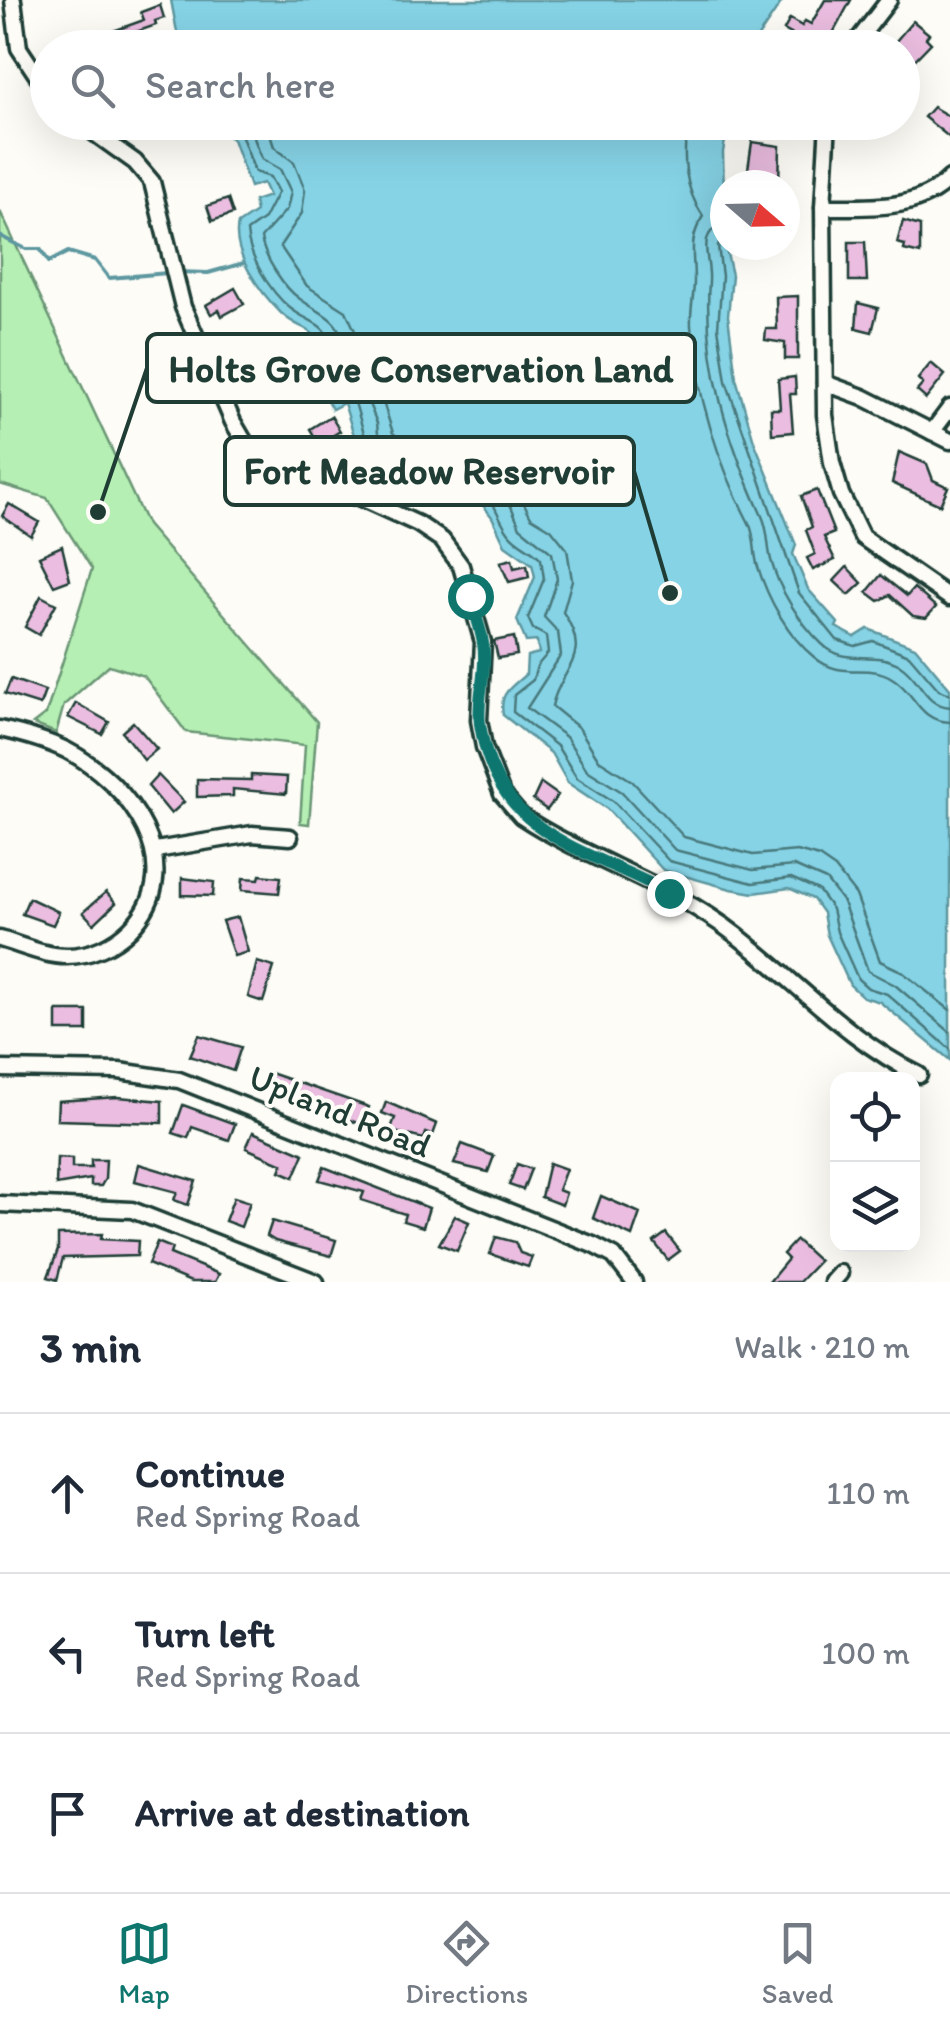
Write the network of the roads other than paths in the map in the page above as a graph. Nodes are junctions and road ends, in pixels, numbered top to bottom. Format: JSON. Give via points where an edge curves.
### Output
{"nodes":[{"id":1,"x":13,"y":0,"type":"edge"},
{"id":2,"x":889,"y":0,"type":"edge"},
{"id":3,"x":866,"y":30,"type":"edge"},
{"id":4,"x":30,"y":65,"type":"edge"},
{"id":5,"x":104,"y":140,"type":"edge"},
{"id":6,"x":827,"y":140,"type":"edge"},
{"id":7,"x":950,"y":178,"type":"edge"},
{"id":8,"x":823,"y":207,"type":"junction"},
{"id":9,"x":826,"y":383,"type":"junction"},
{"id":10,"x":950,"y":408,"type":"edge"},
{"id":11,"x":932,"y":432,"type":"junction"},
{"id":12,"x":950,"y":441,"type":"edge"},
{"id":13,"x":950,"y":598,"type":"edge"},
{"id":14,"x":0,"y":729,"type":"edge"},
{"id":15,"x":290,"y":837,"type":"dead end"},
{"id":16,"x":156,"y":850,"type":"junction"},
{"id":17,"x":0,"y":939,"type":"edge"},
{"id":18,"x":0,"y":1070,"type":"edge"},
{"id":19,"x":913,"y":1072,"type":"edge"},
{"id":20,"x":0,"y":1204,"type":"edge"},
{"id":21,"x":316,"y":1282,"type":"edge"},
{"id":22,"x":634,"y":1282,"type":"edge"}],
"edges":[{"from":1,"to":4,"type":"street","via":[[19,48]]},
{"from":2,"to":3,"type":"street"},
{"from":5,"to":19,"type":"street","via":[[152,182],[184,307],[232,422],[257,463],[300,485],[362,498],[418,524],[442,540],[461,566],[483,642],[484,746],[502,794],[521,816],[710,918],[866,1047]]},
{"from":6,"to":8,"type":"street"},
{"from":7,"to":8,"type":"street","via":[[910,204]]},
{"from":8,"to":9,"type":"street"},
{"from":9,"to":11,"type":"street"},
{"from":9,"to":13,"type":"street","via":[[828,447],[854,526],[872,548]]},
{"from":10,"to":11,"type":"street"},
{"from":11,"to":12,"type":"street"},
{"from":14,"to":16,"type":"street","via":[[42,740],[88,764],[145,825]]},
{"from":15,"to":16,"type":"street","via":[[252,834]]},
{"from":16,"to":17,"type":"street","via":[[146,909],[104,948],[65,956]]},
{"from":18,"to":22,"type":"street","name":"Upland Road","via":[[119,1071],[179,1080],[593,1245],[614,1256]]},
{"from":20,"to":21,"type":"street","via":[[132,1210]]}]}
